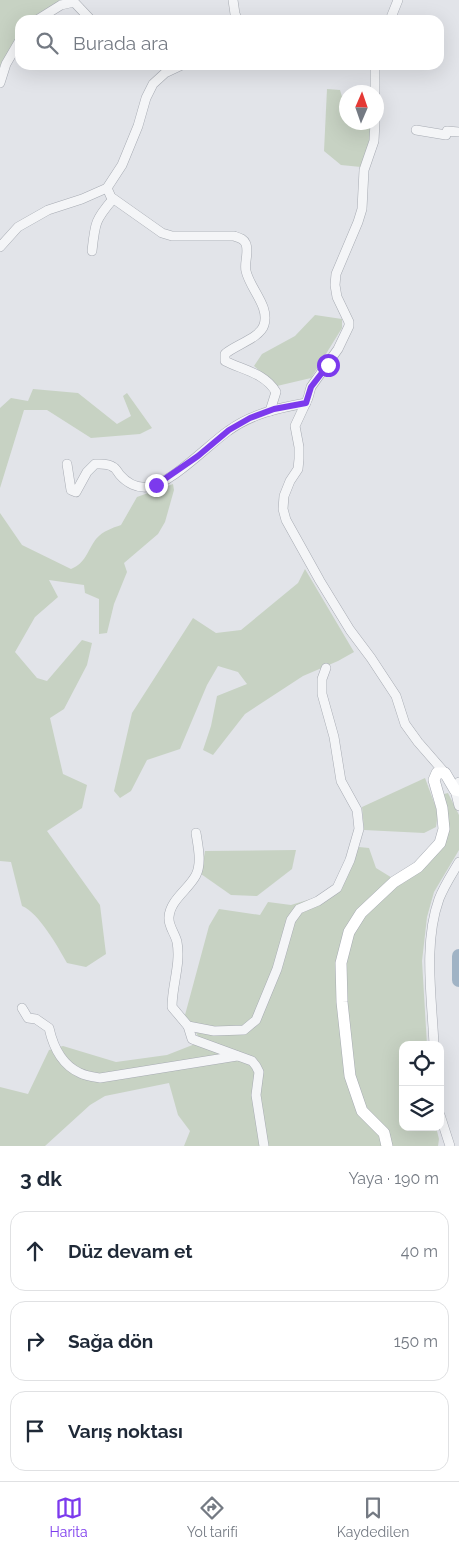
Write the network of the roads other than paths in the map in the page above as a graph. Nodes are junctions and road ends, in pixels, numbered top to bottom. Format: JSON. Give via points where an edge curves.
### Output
{"nodes":[{"id":1,"x":233,"y":0,"type":"edge"},
{"id":2,"x":398,"y":0,"type":"edge"},
{"id":3,"x":75,"y":1,"type":"edge"},
{"id":4,"x":45,"y":15,"type":"edge"},
{"id":5,"x":87,"y":15,"type":"edge"},
{"id":6,"x":236,"y":15,"type":"edge"},
{"id":7,"x":392,"y":15,"type":"edge"},
{"id":8,"x":15,"y":49,"type":"edge"},
{"id":9,"x":376,"y":70,"type":"edge"},
{"id":10,"x":169,"y":71,"type":"edge"},
{"id":11,"x":0,"y":83,"type":"edge"},
{"id":12,"x":375,"y":85,"type":"edge"},
{"id":13,"x":375,"y":130,"type":"edge"},
{"id":14,"x":416,"y":130,"type":"dead end"},
{"id":15,"x":459,"y":132,"type":"edge"},
{"id":16,"x":107,"y":188,"type":"junction"},
{"id":17,"x":113,"y":199,"type":"junction"},
{"id":18,"x":0,"y":247,"type":"edge"},
{"id":19,"x":92,"y":251,"type":"dead end"},
{"id":20,"x":306,"y":403,"type":"junction"},
{"id":21,"x":270,"y":411,"type":"junction"},
{"id":22,"x":67,"y":464,"type":"dead end"},
{"id":23,"x":326,"y":668,"type":"dead end"},
{"id":24,"x":445,"y":773,"type":"junction"},
{"id":25,"x":458,"y":788,"type":"edge"},
{"id":26,"x":459,"y":806,"type":"edge"},
{"id":27,"x":196,"y":833,"type":"dead end"},
{"id":28,"x":459,"y":862,"type":"edge"},
{"id":29,"x":22,"y":1008,"type":"dead end"},
{"id":30,"x":188,"y":1026,"type":"junction"},
{"id":31,"x":434,"y":1041,"type":"edge"},
{"id":32,"x":238,"y":1056,"type":"junction"},
{"id":33,"x":444,"y":1127,"type":"edge"},
{"id":34,"x":264,"y":1146,"type":"edge"},
{"id":35,"x":387,"y":1146,"type":"edge"},
{"id":36,"x":450,"y":1146,"type":"edge"}],
"edges":[{"from":1,"to":6,"type":"street"},
{"from":2,"to":7,"type":"street"},
{"from":3,"to":4,"type":"street"},
{"from":3,"to":5,"type":"street"},
{"from":8,"to":11,"type":"street"},
{"from":9,"to":12,"type":"street"},
{"from":10,"to":16,"type":"street","via":[[153,84],[122,165]]},
{"from":13,"to":20,"type":"street","via":[[364,170],[362,209],[336,274],[337,297],[349,326],[338,349],[311,387]]},
{"from":14,"to":15,"type":"street","via":[[446,135],[447,131]]},
{"from":16,"to":17,"type":"street"},
{"from":16,"to":18,"type":"street","via":[[48,210],[18,227]]},
{"from":17,"to":19,"type":"street","via":[[98,216]]},
{"from":17,"to":21,"type":"street","via":[[162,233],[172,236],[234,236],[246,242],[246,271],[265,314],[264,326],[255,336],[230,349],[225,354],[225,361],[259,375],[271,384],[276,392]]},
{"from":20,"to":21,"type":"street"},
{"from":20,"to":24,"type":"street","via":[[295,426],[299,459],[298,469],[284,496],[286,520],[350,630],[396,696],[404,724]]},
{"from":21,"to":22,"type":"street","via":[[229,430],[156,485],[137,487],[123,479],[113,466],[95,464],[86,472],[76,492],[71,490]]},
{"from":23,"to":30,"type":"street","via":[[322,694],[341,781],[357,810],[360,830],[350,860],[337,888],[299,909],[291,920],[277,968],[256,1020],[244,1030]]},
{"from":24,"to":25,"type":"street"},
{"from":24,"to":35,"type":"street","via":[[437,773],[434,780],[444,829],[440,843],[418,867],[394,882],[361,913],[349,932],[341,963],[350,1076],[362,1111],[384,1133]]},
{"from":25,"to":26,"type":"street"},
{"from":27,"to":30,"type":"street","via":[[199,854],[196,875],[172,906],[169,915],[177,942],[172,1007]]},
{"from":28,"to":31,"type":"street","via":[[433,919],[429,957]]},
{"from":29,"to":32,"type":"street","via":[[28,1018],[36,1019],[49,1028],[61,1058],[80,1073],[100,1078]]},
{"from":30,"to":32,"type":"street","via":[[192,1038]]},
{"from":32,"to":34,"type":"street","via":[[252,1062],[259,1072],[256,1095]]},
{"from":33,"to":36,"type":"street"}]}
